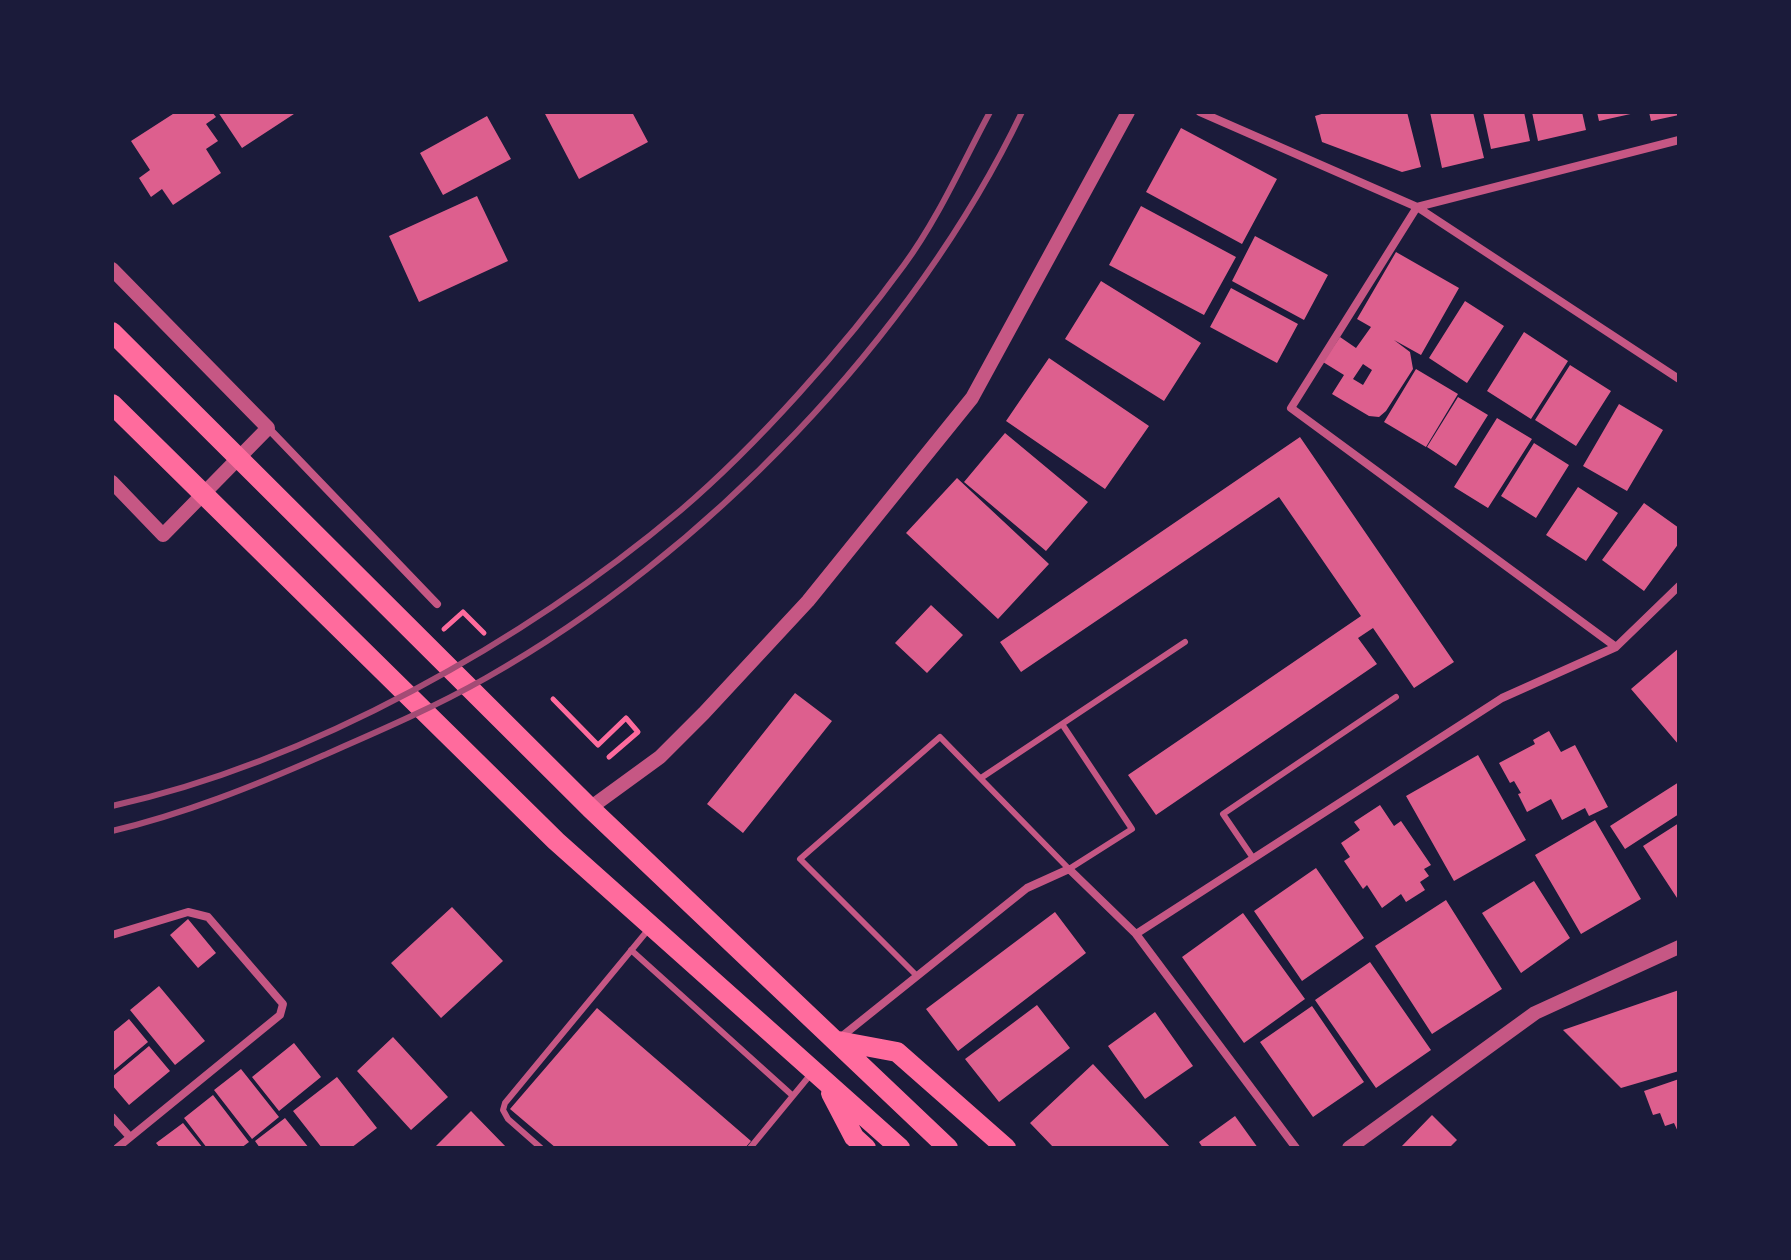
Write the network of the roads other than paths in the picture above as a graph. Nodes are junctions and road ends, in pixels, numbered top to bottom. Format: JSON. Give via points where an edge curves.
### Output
{"nodes":[{"id":1,"x":1128,"y":112,"type":"edge"},
{"id":2,"x":1200,"y":112,"type":"edge"},
{"id":3,"x":1679,"y":140,"type":"edge"},
{"id":4,"x":1417,"y":207,"type":"junction"},
{"id":5,"x":112,"y":269,"type":"edge"},
{"id":6,"x":112,"y":332,"type":"edge"},
{"id":7,"x":1679,"y":379,"type":"edge"},
{"id":8,"x":112,"y":404,"type":"edge"},
{"id":9,"x":268,"y":428,"type":"junction"},
{"id":10,"x":112,"y":482,"type":"edge"},
{"id":11,"x":1679,"y":586,"type":"edge"},
{"id":12,"x":437,"y":604,"type":"dead end"},
{"id":13,"x":1185,"y":642,"type":"dead end"},
{"id":14,"x":1616,"y":647,"type":"junction"},
{"id":15,"x":1396,"y":697,"type":"dead end"},
{"id":16,"x":1062,"y":724,"type":"junction"},
{"id":17,"x":981,"y":778,"type":"junction"},
{"id":18,"x":590,"y":808,"type":"junction"},
{"id":19,"x":1253,"y":858,"type":"junction"},
{"id":20,"x":1069,"y":869,"type":"junction"},
{"id":21,"x":650,"y":927,"type":"junction"},
{"id":22,"x":1136,"y":934,"type":"junction"},
{"id":23,"x":112,"y":935,"type":"edge"},
{"id":24,"x":1679,"y":947,"type":"edge"},
{"id":25,"x":631,"y":950,"type":"junction"},
{"id":26,"x":916,"y":975,"type":"junction"},
{"id":27,"x":838,"y":1041,"type":"junction"},
{"id":28,"x":820,"y":1080,"type":"junction"},
{"id":29,"x":793,"y":1096,"type":"junction"},
{"id":30,"x":112,"y":1117,"type":"edge"},
{"id":31,"x":130,"y":1137,"type":"junction"},
{"id":32,"x":117,"y":1148,"type":"edge"},
{"id":33,"x":541,"y":1148,"type":"edge"},
{"id":34,"x":750,"y":1148,"type":"edge"},
{"id":35,"x":866,"y":1148,"type":"edge"},
{"id":36,"x":900,"y":1148,"type":"edge"},
{"id":37,"x":948,"y":1148,"type":"edge"},
{"id":38,"x":1006,"y":1148,"type":"edge"},
{"id":39,"x":1296,"y":1148,"type":"edge"},
{"id":40,"x":1349,"y":1148,"type":"edge"}],
"edges":[{"from":1,"to":18,"type":"street","via":[[972,398],[808,601],[704,713],[660,757]]},
{"from":2,"to":4,"type":"street"},
{"from":3,"to":4,"type":"street"},
{"from":4,"to":7,"type":"street"},
{"from":4,"to":14,"type":"street","via":[[1291,408]]},
{"from":5,"to":9,"type":"street"},
{"from":6,"to":18,"type":"main road"},
{"from":8,"to":21,"type":"main road"},
{"from":9,"to":10,"type":"street","via":[[163,535]]},
{"from":9,"to":12,"type":"street"},
{"from":11,"to":14,"type":"street"},
{"from":13,"to":16,"type":"lane"},
{"from":14,"to":19,"type":"street","via":[[1502,698]]},
{"from":15,"to":19,"type":"lane","via":[[1223,814]]},
{"from":16,"to":17,"type":"lane"},
{"from":16,"to":20,"type":"lane","via":[[1132,829]]},
{"from":17,"to":20,"type":"lane"},
{"from":17,"to":26,"type":"lane","via":[[940,737],[800,859]]},
{"from":18,"to":27,"type":"main road"},
{"from":19,"to":22,"type":"street"},
{"from":20,"to":22,"type":"street"},
{"from":20,"to":26,"type":"street","via":[[1027,888]]},
{"from":21,"to":25,"type":"lane"},
{"from":21,"to":28,"type":"main road"},
{"from":22,"to":39,"type":"street"},
{"from":23,"to":31,"type":"street","via":[[200,913],[280,998],[280,1015]]},
{"from":24,"to":40,"type":"street","via":[[1535,1013]]},
{"from":25,"to":29,"type":"lane"},
{"from":25,"to":33,"type":"lane","via":[[505,1103],[508,1119]]},
{"from":26,"to":27,"type":"street"},
{"from":27,"to":37,"type":"main road"},
{"from":27,"to":38,"type":"main road","via":[[897,1052]]},
{"from":28,"to":29,"type":"lane"},
{"from":28,"to":35,"type":"main road"},
{"from":28,"to":36,"type":"main road"},
{"from":29,"to":34,"type":"lane"},
{"from":30,"to":31,"type":"street"},
{"from":31,"to":32,"type":"street"}]}
